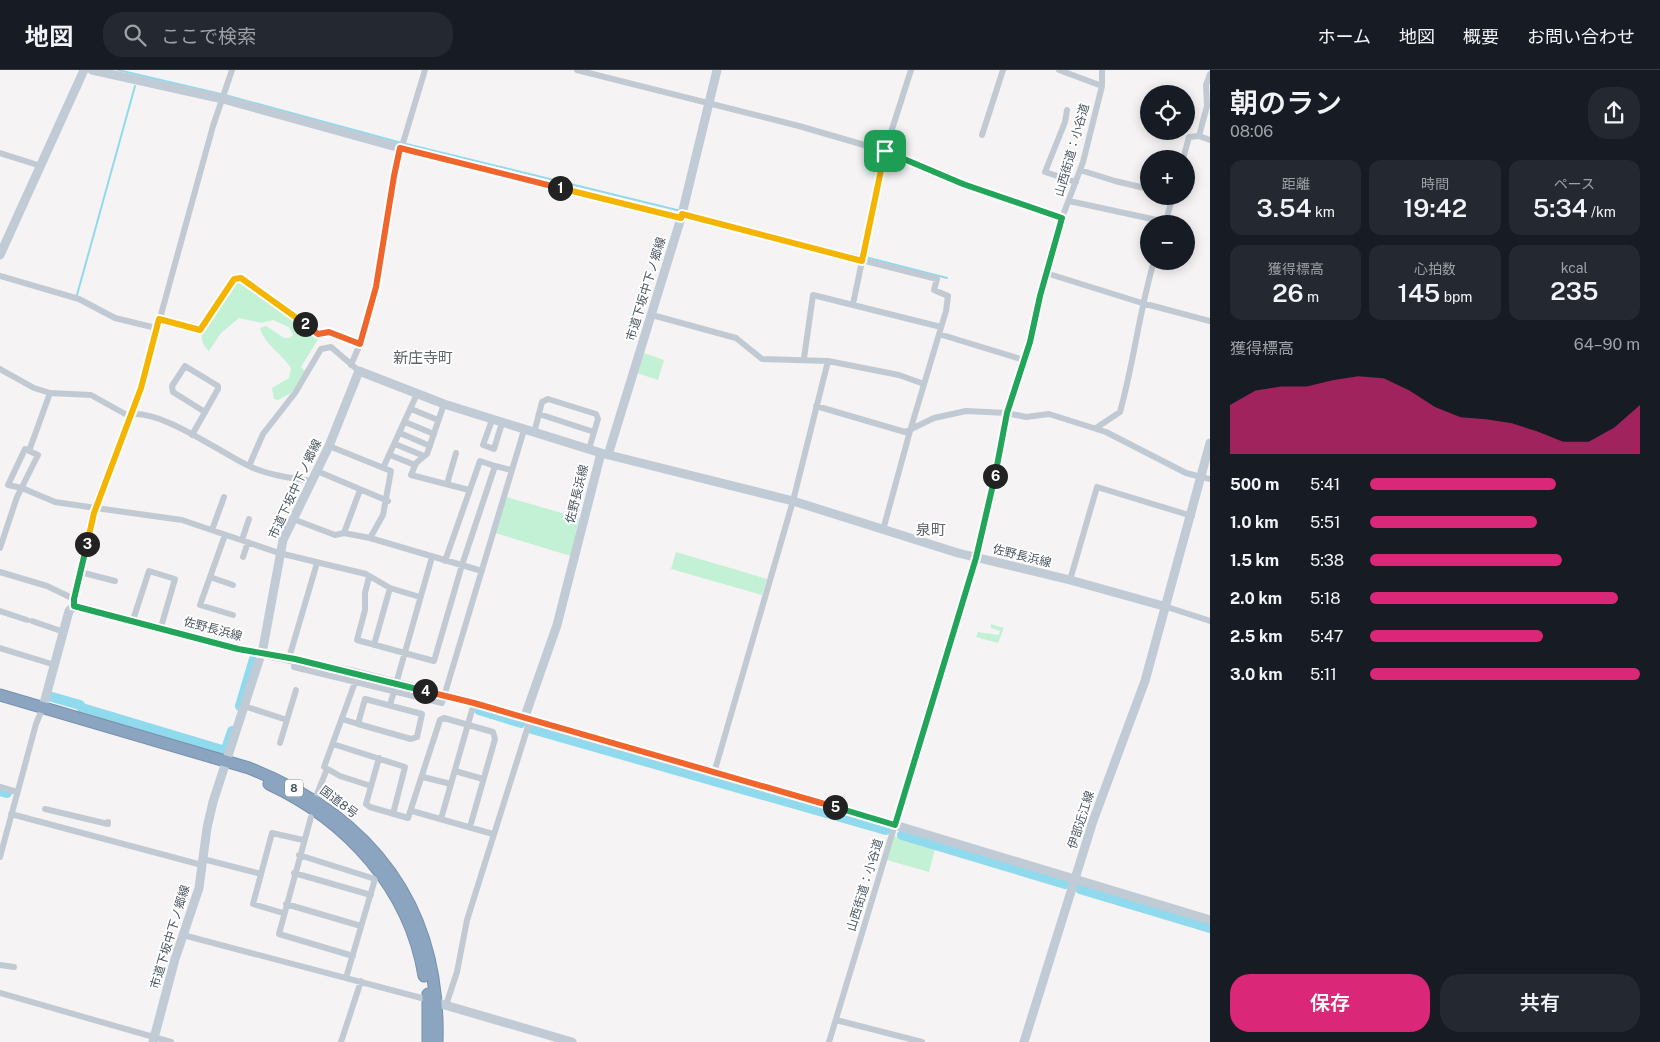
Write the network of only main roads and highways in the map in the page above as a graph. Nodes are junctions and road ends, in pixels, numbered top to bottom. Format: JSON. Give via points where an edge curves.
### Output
{"nodes":[{"id":1,"x":0,"y":695,"type":"edge"},
{"id":2,"x":0,"y":703,"type":"edge"},
{"id":3,"x":42,"y":710,"type":"junction"},
{"id":4,"x":437,"y":1002,"type":"junction"},
{"id":5,"x":428,"y":1042,"type":"edge"},
{"id":6,"x":437,"y":1042,"type":"edge"}],
"edges":[{"from":1,"to":3,"type":"highway","name":"国道8号","number":"8"},
{"from":2,"to":3,"type":"highway","name":"国道8号","number":"8"},
{"from":3,"to":4,"type":"highway","name":"国道8号","number":"8","via":[[276,779],[322,804],[342,819],[378,856],[408,900],[423,936]]},
{"from":4,"to":5,"type":"highway","name":"国道8号","number":"8"},
{"from":4,"to":6,"type":"highway","name":"国道8号","number":"8"}]}
